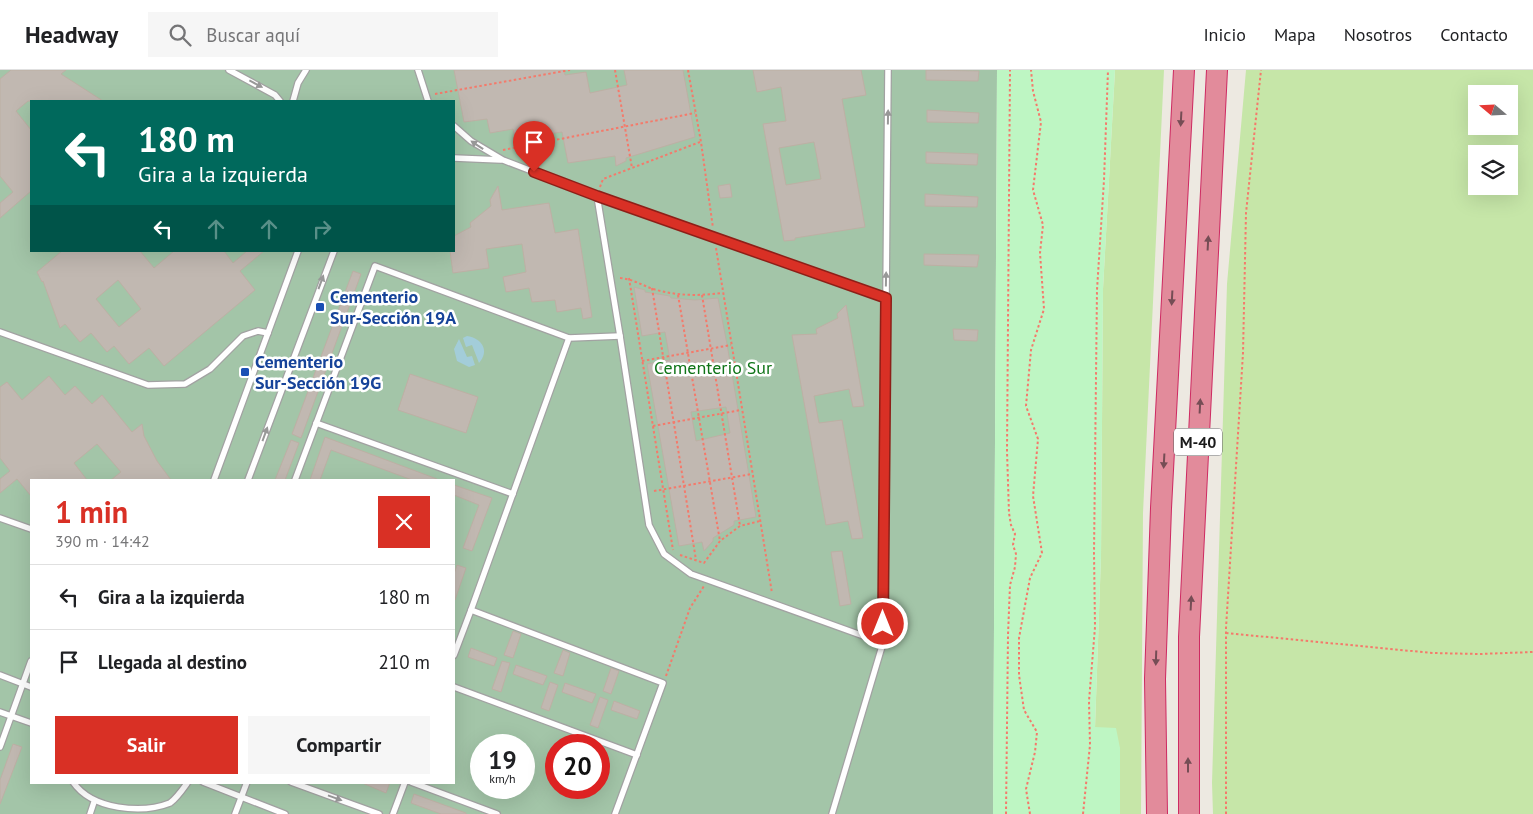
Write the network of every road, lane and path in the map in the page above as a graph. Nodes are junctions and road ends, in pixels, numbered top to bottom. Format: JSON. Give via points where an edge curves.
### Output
{"nodes":[{"id":1,"x":229,"y":70,"type":"edge"},
{"id":2,"x":306,"y":70,"type":"edge"},
{"id":3,"x":570,"y":70,"type":"edge"},
{"id":4,"x":615,"y":70,"type":"edge"},
{"id":5,"x":688,"y":70,"type":"edge"},
{"id":6,"x":888,"y":70,"type":"edge"},
{"id":7,"x":1010,"y":70,"type":"edge"},
{"id":8,"x":1031,"y":70,"type":"edge"},
{"id":9,"x":1108,"y":70,"type":"edge"},
{"id":10,"x":1184,"y":70,"type":"edge"},
{"id":11,"x":1217,"y":70,"type":"edge"},
{"id":12,"x":1261,"y":70,"type":"edge"},
{"id":13,"x":417,"y":71,"type":"edge"},
{"id":14,"x":428,"y":98,"type":"edge"},
{"id":15,"x":279,"y":100,"type":"edge"},
{"id":16,"x":293,"y":100,"type":"edge"},
{"id":17,"x":696,"y":113,"type":"junction"},
{"id":18,"x":625,"y":126,"type":"junction"},
{"id":19,"x":455,"y":127,"type":"edge"},
{"id":20,"x":701,"y":142,"type":"junction"},
{"id":21,"x":489,"y":152,"type":"junction"},
{"id":22,"x":455,"y":158,"type":"edge"},
{"id":23,"x":503,"y":160,"type":"junction"},
{"id":24,"x":632,"y":168,"type":"junction"},
{"id":25,"x":597,"y":196,"type":"junction"},
{"id":26,"x":714,"y":238,"type":"junction"},
{"id":27,"x":298,"y":252,"type":"edge"},
{"id":28,"x":334,"y":252,"type":"edge"},
{"id":29,"x":610,"y":278,"type":"junction"},
{"id":30,"x":628,"y":278,"type":"junction"},
{"id":31,"x":652,"y":288,"type":"junction"},
{"id":32,"x":723,"y":293,"type":"junction"},
{"id":33,"x":678,"y":295,"type":"junction"},
{"id":34,"x":702,"y":295,"type":"junction"},
{"id":35,"x":886,"y":298,"type":"junction"},
{"id":36,"x":0,"y":332,"type":"edge"},
{"id":37,"x":268,"y":333,"type":"junction"},
{"id":38,"x":620,"y":336,"type":"junction"},
{"id":39,"x":569,"y":338,"type":"junction"},
{"id":40,"x":732,"y":345,"type":"junction"},
{"id":41,"x":711,"y":348,"type":"junction"},
{"id":42,"x":688,"y":353,"type":"junction"},
{"id":43,"x":663,"y":356,"type":"junction"},
{"id":44,"x":642,"y":361,"type":"junction"},
{"id":45,"x":742,"y":410,"type":"junction"},
{"id":46,"x":722,"y":414,"type":"junction"},
{"id":47,"x":698,"y":418,"type":"junction"},
{"id":48,"x":674,"y":422,"type":"junction"},
{"id":49,"x":316,"y":423,"type":"junction"},
{"id":50,"x":653,"y":426,"type":"junction"},
{"id":51,"x":753,"y":474,"type":"junction"},
{"id":52,"x":732,"y":477,"type":"junction"},
{"id":53,"x":214,"y":479,"type":"edge"},
{"id":54,"x":248,"y":479,"type":"edge"},
{"id":55,"x":295,"y":479,"type":"edge"},
{"id":56,"x":709,"y":481,"type":"junction"},
{"id":57,"x":684,"y":486,"type":"junction"},
{"id":58,"x":663,"y":490,"type":"junction"},
{"id":59,"x":644,"y":493,"type":"junction"},
{"id":60,"x":513,"y":494,"type":"junction"},
{"id":61,"x":0,"y":518,"type":"edge"},
{"id":62,"x":760,"y":521,"type":"junction"},
{"id":63,"x":740,"y":526,"type":"junction"},
{"id":64,"x":30,"y":529,"type":"edge"},
{"id":65,"x":720,"y":541,"type":"junction"},
{"id":66,"x":696,"y":560,"type":"junction"},
{"id":67,"x":708,"y":580,"type":"junction"},
{"id":68,"x":774,"y":604,"type":"junction"},
{"id":69,"x":471,"y":610,"type":"junction"},
{"id":70,"x":1226,"y":633,"type":"junction"},
{"id":71,"x":457,"y":636,"type":"edge"},
{"id":72,"x":883,"y":643,"type":"junction"},
{"id":73,"x":455,"y":649,"type":"edge"},
{"id":74,"x":1533,"y":652,"type":"edge"},
{"id":75,"x":30,"y":664,"type":"edge"},
{"id":76,"x":0,"y":675,"type":"edge"},
{"id":77,"x":663,"y":683,"type":"junction"},
{"id":78,"x":23,"y":684,"type":"junction"},
{"id":79,"x":30,"y":687,"type":"edge"},
{"id":80,"x":455,"y":687,"type":"edge"},
{"id":81,"x":0,"y":712,"type":"edge"},
{"id":82,"x":11,"y":716,"type":"junction"},
{"id":83,"x":30,"y":723,"type":"edge"},
{"id":84,"x":0,"y":747,"type":"edge"},
{"id":85,"x":637,"y":755,"type":"junction"},
{"id":86,"x":74,"y":784,"type":"edge"},
{"id":87,"x":186,"y":784,"type":"edge"},
{"id":88,"x":208,"y":784,"type":"edge"},
{"id":89,"x":246,"y":784,"type":"edge"},
{"id":90,"x":296,"y":784,"type":"edge"},
{"id":91,"x":404,"y":784,"type":"edge"},
{"id":92,"x":416,"y":784,"type":"edge"},
{"id":93,"x":241,"y":798,"type":"junction"},
{"id":94,"x":94,"y":802,"type":"junction"},
{"id":95,"x":130,"y":813,"type":"edge"},
{"id":96,"x":90,"y":814,"type":"edge"},
{"id":97,"x":235,"y":814,"type":"edge"},
{"id":98,"x":285,"y":814,"type":"edge"},
{"id":99,"x":379,"y":814,"type":"edge"},
{"id":100,"x":393,"y":814,"type":"edge"},
{"id":101,"x":497,"y":814,"type":"edge"},
{"id":102,"x":615,"y":814,"type":"edge"},
{"id":103,"x":832,"y":814,"type":"edge"},
{"id":104,"x":1006,"y":814,"type":"edge"},
{"id":105,"x":1030,"y":814,"type":"edge"},
{"id":106,"x":1083,"y":814,"type":"edge"},
{"id":107,"x":1157,"y":814,"type":"edge"},
{"id":108,"x":1189,"y":814,"type":"edge"},
{"id":109,"x":1226,"y":814,"type":"edge"}],
"edges":[{"from":1,"to":15,"type":"lane","one_way":true},
{"from":2,"to":16,"type":"lane"},
{"from":3,"to":14,"type":"path"},
{"from":4,"to":18,"type":"path"},
{"from":5,"to":17,"type":"path"},
{"from":35,"to":6,"type":"lane","one_way":true},
{"from":7,"to":104,"type":"path","via":[[1007,451],[1009,513],[1016,554],[1010,585],[1008,635]]},
{"from":8,"to":105,"type":"path","via":[[1040,122],[1033,190],[1043,225],[1040,253],[1044,309],[1031,350],[1026,406],[1038,439],[1032,496],[1042,553],[1030,578],[1019,638],[1019,675],[1024,710],[1037,732],[1026,789]]},
{"from":9,"to":106,"type":"path","via":[[1097,290],[1095,627],[1089,701],[1090,745]]},
{"from":10,"to":107,"type":"highway","number":"M-40","one_way":true,"via":[[1155,679]]},
{"from":108,"to":11,"type":"highway","number":"M-40","one_way":true,"via":[[1189,637]]},
{"from":12,"to":70,"type":"path","via":[[1246,213],[1243,353]]},
{"from":13,"to":14,"type":"lane"},
{"from":17,"to":18,"type":"path"},
{"from":17,"to":20,"type":"path"},
{"from":18,"to":21,"type":"path"},
{"from":18,"to":24,"type":"path"},
{"from":21,"to":19,"type":"lane","one_way":true},
{"from":20,"to":24,"type":"path"},
{"from":20,"to":26,"type":"path"},
{"from":21,"to":23,"type":"lane"},
{"from":22,"to":23,"type":"lane"},
{"from":23,"to":25,"type":"lane"},
{"from":24,"to":25,"type":"path","via":[[603,179]]},
{"from":25,"to":26,"type":"lane"},
{"from":25,"to":29,"type":"lane"},
{"from":26,"to":32,"type":"path"},
{"from":26,"to":35,"type":"lane"},
{"from":27,"to":37,"type":"lane"},
{"from":54,"to":28,"type":"lane","one_way":true},
{"from":29,"to":30,"type":"path"},
{"from":29,"to":38,"type":"lane"},
{"from":30,"to":31,"type":"path"},
{"from":30,"to":44,"type":"path"},
{"from":31,"to":33,"type":"path"},
{"from":31,"to":43,"type":"path"},
{"from":32,"to":34,"type":"path"},
{"from":32,"to":40,"type":"path"},
{"from":33,"to":34,"type":"path"},
{"from":33,"to":42,"type":"path"},
{"from":34,"to":41,"type":"path"},
{"from":35,"to":72,"type":"lane"},
{"from":36,"to":37,"type":"lane","via":[[148,385],[185,384],[210,369],[243,336],[258,331]]},
{"from":37,"to":53,"type":"lane"},
{"from":38,"to":39,"type":"lane"},
{"from":38,"to":59,"type":"lane"},
{"from":39,"to":49,"type":"lane","via":[[375,266]]},
{"from":39,"to":60,"type":"lane"},
{"from":40,"to":41,"type":"path"},
{"from":40,"to":45,"type":"path"},
{"from":41,"to":42,"type":"path"},
{"from":41,"to":46,"type":"path"},
{"from":42,"to":43,"type":"path"},
{"from":42,"to":47,"type":"path"},
{"from":43,"to":44,"type":"path"},
{"from":43,"to":48,"type":"path"},
{"from":44,"to":50,"type":"path"},
{"from":45,"to":46,"type":"path"},
{"from":45,"to":51,"type":"path"},
{"from":46,"to":47,"type":"path"},
{"from":46,"to":52,"type":"path"},
{"from":47,"to":48,"type":"path"},
{"from":47,"to":56,"type":"path"},
{"from":48,"to":50,"type":"path"},
{"from":48,"to":57,"type":"path"},
{"from":49,"to":55,"type":"lane"},
{"from":49,"to":60,"type":"lane"},
{"from":50,"to":58,"type":"path"},
{"from":51,"to":52,"type":"path"},
{"from":51,"to":62,"type":"path"},
{"from":52,"to":56,"type":"path"},
{"from":52,"to":63,"type":"path"},
{"from":56,"to":57,"type":"path"},
{"from":56,"to":65,"type":"path"},
{"from":57,"to":58,"type":"path"},
{"from":57,"to":66,"type":"path"},
{"from":58,"to":59,"type":"path"},
{"from":58,"to":66,"type":"path","via":[[673,553]]},
{"from":59,"to":67,"type":"lane","via":[[649,525],[664,554],[691,574]]},
{"from":60,"to":69,"type":"lane"},
{"from":61,"to":64,"type":"lane"},
{"from":62,"to":63,"type":"path"},
{"from":62,"to":68,"type":"path"},
{"from":63,"to":65,"type":"path"},
{"from":65,"to":66,"type":"path","via":[[704,562]]},
{"from":67,"to":68,"type":"lane"},
{"from":67,"to":77,"type":"path","via":[[690,608]]},
{"from":68,"to":72,"type":"lane"},
{"from":69,"to":71,"type":"lane"},
{"from":69,"to":77,"type":"lane"},
{"from":70,"to":74,"type":"path","via":[[1432,652]]},
{"from":70,"to":109,"type":"path"},
{"from":71,"to":73,"type":"lane"},
{"from":72,"to":103,"type":"lane"},
{"from":75,"to":78,"type":"lane"},
{"from":76,"to":78,"type":"lane"},
{"from":77,"to":85,"type":"lane"},
{"from":78,"to":79,"type":"lane"},
{"from":78,"to":82,"type":"lane"},
{"from":80,"to":85,"type":"lane"},
{"from":81,"to":82,"type":"lane"},
{"from":82,"to":83,"type":"lane"},
{"from":82,"to":84,"type":"lane"},
{"from":85,"to":102,"type":"lane"},
{"from":86,"to":94,"type":"lane"},
{"from":87,"to":95,"type":"lane","via":[[171,802],[156,810]]},
{"from":88,"to":93,"type":"lane"},
{"from":89,"to":93,"type":"lane"},
{"from":90,"to":99,"type":"lane","one_way":true},
{"from":91,"to":100,"type":"lane"},
{"from":92,"to":101,"type":"lane"},
{"from":93,"to":97,"type":"lane"},
{"from":93,"to":98,"type":"lane"},
{"from":94,"to":95,"type":"lane"},
{"from":94,"to":96,"type":"lane"}]}
